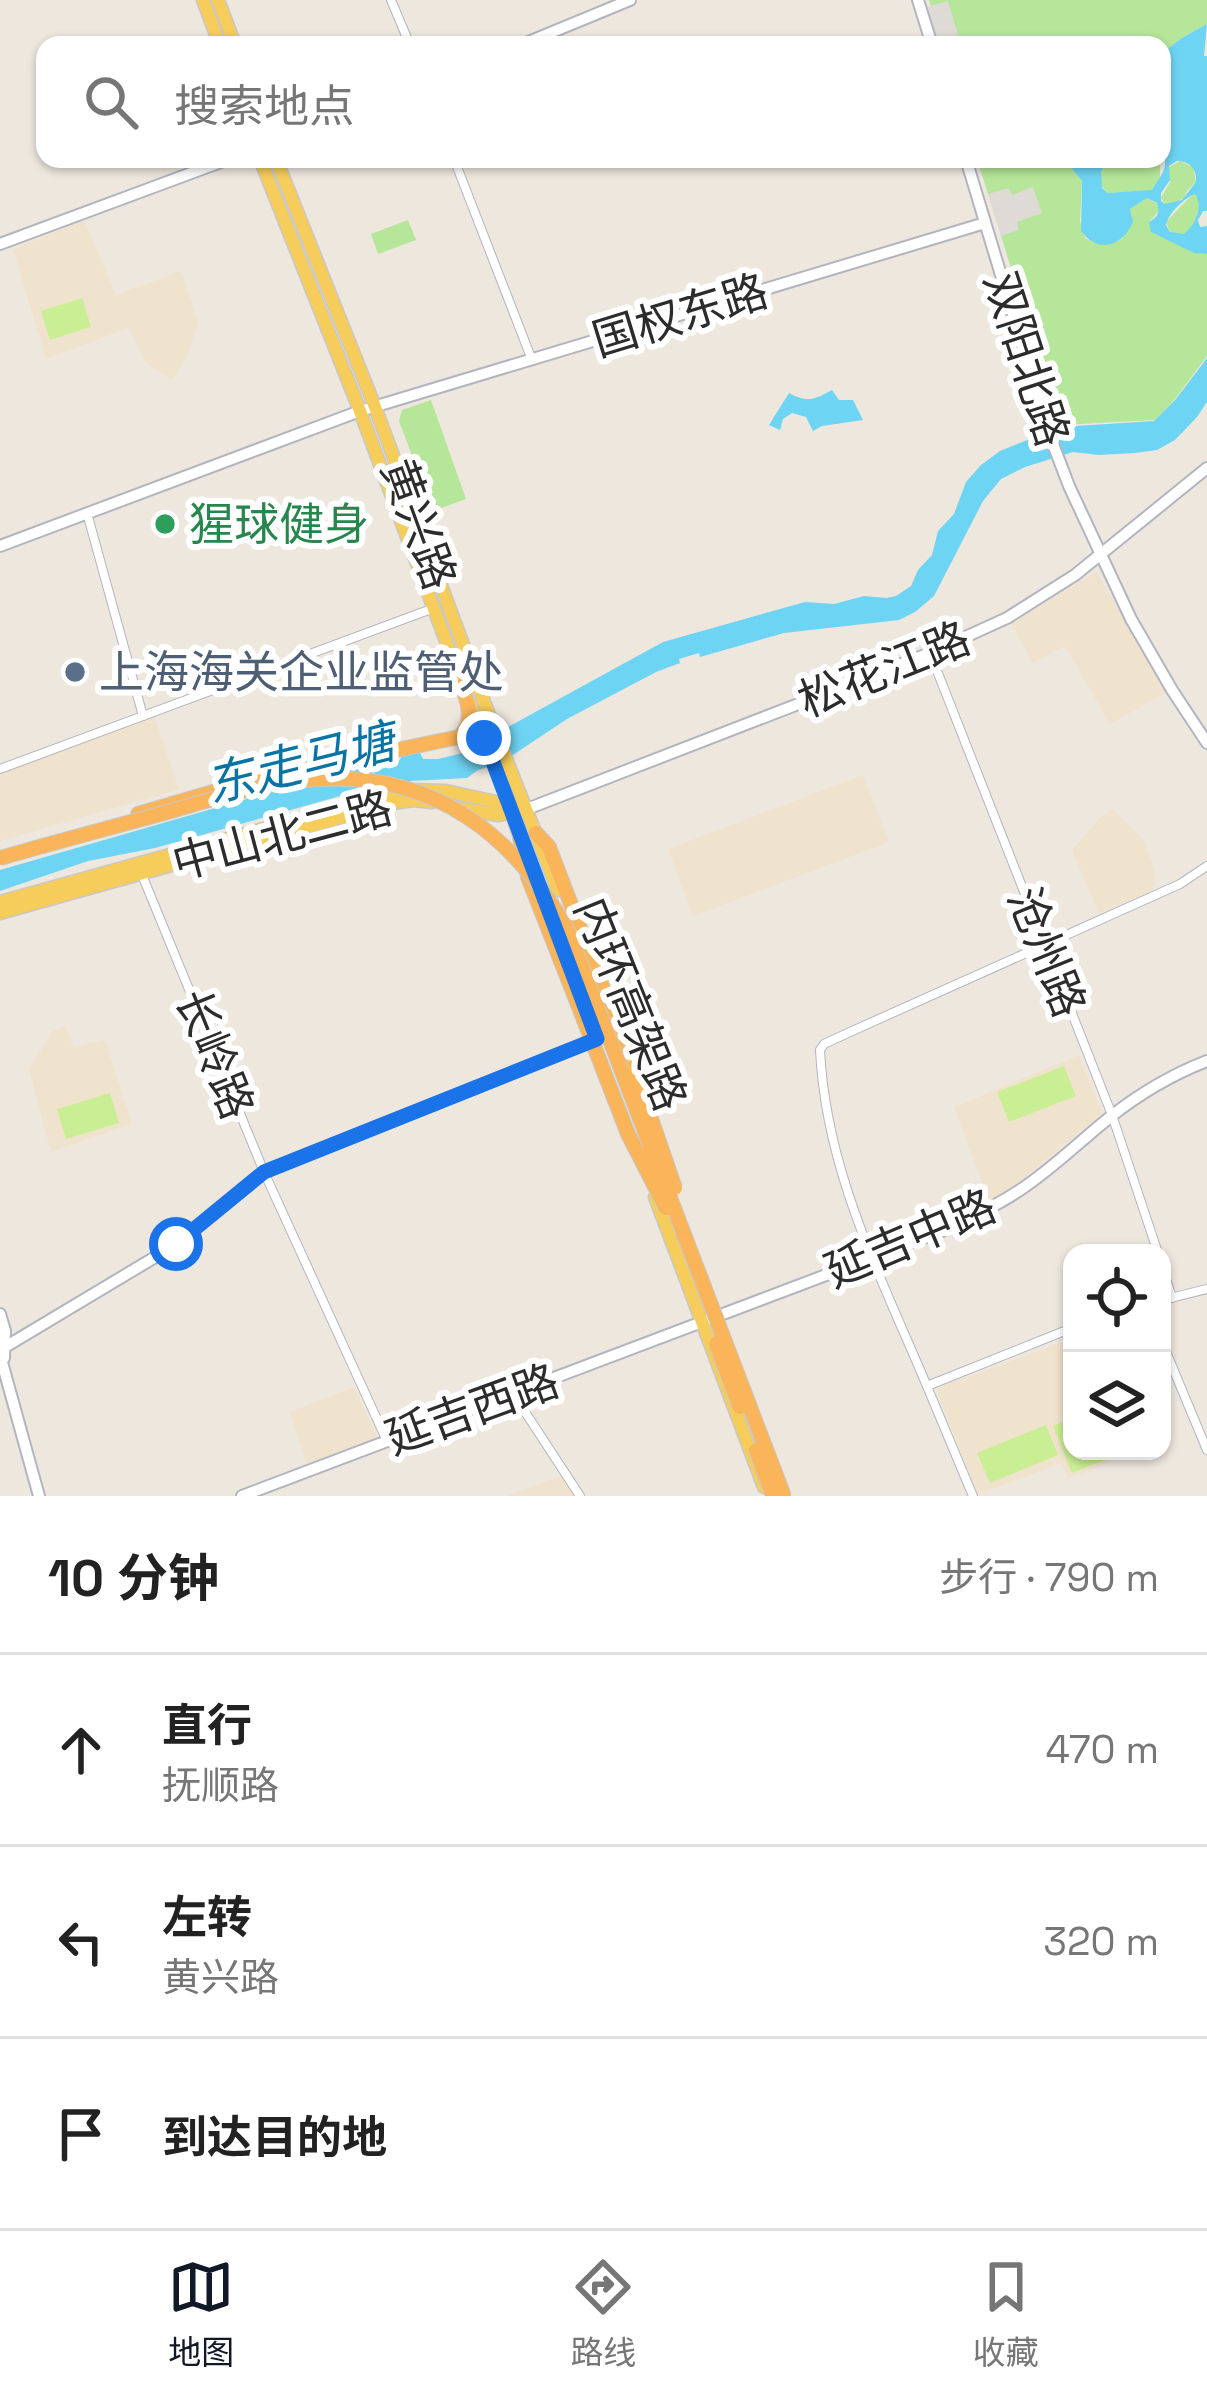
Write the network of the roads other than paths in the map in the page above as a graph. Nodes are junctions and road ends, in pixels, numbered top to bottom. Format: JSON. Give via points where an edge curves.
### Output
{"nodes":[{"id":1,"x":202,"y":0,"type":"edge"},
{"id":2,"x":218,"y":0,"type":"edge"},
{"id":3,"x":392,"y":0,"type":"edge"},
{"id":4,"x":630,"y":0,"type":"edge"},
{"id":5,"x":918,"y":0,"type":"edge"},
{"id":6,"x":216,"y":36,"type":"edge"},
{"id":7,"x":232,"y":36,"type":"edge"},
{"id":8,"x":406,"y":36,"type":"edge"},
{"id":9,"x":543,"y":36,"type":"edge"},
{"id":10,"x":929,"y":36,"type":"edge"},
{"id":11,"x":205,"y":168,"type":"edge"},
{"id":12,"x":264,"y":168,"type":"edge"},
{"id":13,"x":280,"y":168,"type":"edge"},
{"id":14,"x":457,"y":168,"type":"edge"},
{"id":15,"x":968,"y":168,"type":"edge"},
{"id":16,"x":985,"y":223,"type":"junction"},
{"id":17,"x":0,"y":244,"type":"edge"},
{"id":18,"x":532,"y":360,"type":"junction"},
{"id":19,"x":376,"y":407,"type":"junction"},
{"id":20,"x":360,"y":411,"type":"junction"},
{"id":21,"x":1205,"y":474,"type":"edge"},
{"id":22,"x":87,"y":513,"type":"junction"},
{"id":23,"x":0,"y":546,"type":"edge"},
{"id":24,"x":1101,"y":555,"type":"junction"},
{"id":25,"x":434,"y":608,"type":"junction"},
{"id":26,"x":930,"y":653,"type":"junction"},
{"id":27,"x":455,"y":665,"type":"junction"},
{"id":28,"x":143,"y":716,"type":"junction"},
{"id":29,"x":490,"y":734,"type":"junction"},
{"id":30,"x":1207,"y":743,"type":"edge"},
{"id":31,"x":0,"y":769,"type":"edge"},
{"id":32,"x":516,"y":809,"type":"junction"},
{"id":33,"x":536,"y":832,"type":"junction"},
{"id":34,"x":520,"y":838,"type":"junction"},
{"id":35,"x":0,"y":856,"type":"edge"},
{"id":36,"x":1207,"y":866,"type":"edge"},
{"id":37,"x":0,"y":867,"type":"edge"},
{"id":38,"x":138,"y":867,"type":"junction"},
{"id":39,"x":0,"y":902,"type":"edge"},
{"id":40,"x":0,"y":913,"type":"edge"},
{"id":41,"x":1044,"y":946,"type":"junction"},
{"id":42,"x":614,"y":1032,"type":"junction"},
{"id":43,"x":597,"y":1039,"type":"junction"},
{"id":44,"x":1207,"y":1061,"type":"edge"},
{"id":45,"x":1112,"y":1115,"type":"junction"},
{"id":46,"x":264,"y":1172,"type":"junction"},
{"id":47,"x":666,"y":1208,"type":"junction"},
{"id":48,"x":1155,"y":1244,"type":"edge"},
{"id":49,"x":872,"y":1258,"type":"junction"},
{"id":50,"x":701,"y":1279,"type":"junction"},
{"id":51,"x":1207,"y":1288,"type":"edge"},
{"id":52,"x":1171,"y":1298,"type":"edge"},
{"id":53,"x":0,"y":1313,"type":"edge"},
{"id":54,"x":719,"y":1314,"type":"junction"},
{"id":55,"x":700,"y":1322,"type":"junction"},
{"id":56,"x":1063,"y":1332,"type":"edge"},
{"id":57,"x":1166,"y":1352,"type":"edge"},
{"id":58,"x":2,"y":1355,"type":"edge"},
{"id":59,"x":927,"y":1386,"type":"junction"},
{"id":60,"x":514,"y":1395,"type":"junction"},
{"id":61,"x":387,"y":1441,"type":"junction"},
{"id":62,"x":1207,"y":1450,"type":"edge"},
{"id":63,"x":39,"y":1496,"type":"edge"},
{"id":64,"x":242,"y":1496,"type":"edge"},
{"id":65,"x":580,"y":1496,"type":"edge"},
{"id":66,"x":770,"y":1496,"type":"edge"},
{"id":67,"x":787,"y":1496,"type":"edge"},
{"id":68,"x":973,"y":1496,"type":"edge"}],
"edges":[{"from":1,"to":6,"type":"main road"},
{"from":2,"to":7,"type":"main road"},
{"from":3,"to":8,"type":"street"},
{"from":4,"to":9,"type":"street"},
{"from":5,"to":10,"type":"street"},
{"from":11,"to":17,"type":"street"},
{"from":12,"to":20,"type":"main road","name":"黄兴路"},
{"from":13,"to":19,"type":"main road","name":"黄兴路"},
{"from":14,"to":18,"type":"street"},
{"from":15,"to":16,"type":"street","name":"双阳北路"},
{"from":16,"to":18,"type":"street","name":"国权东路"},
{"from":16,"to":24,"type":"street","name":"双阳北路","via":[[1048,431]]},
{"from":18,"to":19,"type":"street","name":"国权东路"},
{"from":19,"to":20,"type":"street","name":"国权东路"},
{"from":19,"to":29,"type":"main road","name":"黄兴路"},
{"from":20,"to":22,"type":"street","name":"国权东路"},
{"from":20,"to":25,"type":"main road","name":"黄兴路"},
{"from":21,"to":24,"type":"street","name":"松花江路"},
{"from":22,"to":23,"type":"street","name":"国权东路"},
{"from":22,"to":28,"type":"street"},
{"from":24,"to":26,"type":"street","name":"松花江路","via":[[1007,618]]},
{"from":24,"to":30,"type":"street","name":"双阳北路"},
{"from":25,"to":27,"type":"main road","name":"黄兴路"},
{"from":25,"to":28,"type":"street"},
{"from":26,"to":32,"type":"street","name":"松花江路"},
{"from":26,"to":41,"type":"street","name":"沧州路"},
{"from":27,"to":29,"type":"main road","name":"黄兴路"},
{"from":27,"to":35,"type":"highway","bridge":true,"via":[[470,725],[459,737],[219,789]]},
{"from":28,"to":31,"type":"street"},
{"from":29,"to":32,"type":"main road","name":"黄兴路"},
{"from":32,"to":33,"type":"main road","name":"黄兴路"},
{"from":32,"to":34,"type":"main road","name":"黄兴路"},
{"from":32,"to":38,"type":"main road","name":"中山北二路","via":[[446,791],[404,790]]},
{"from":33,"to":42,"type":"main road","name":"黄兴路"},
{"from":33,"to":50,"type":"highway","bridge":true,"via":[[635,1072]]},
{"from":34,"to":43,"type":"main road","name":"黄兴路"},
{"from":34,"to":47,"type":"highway","bridge":true,"via":[[628,1134]]},
{"from":35,"to":50,"type":"highway","name":"内环高架路","bridge":true,"via":[[319,778],[399,787],[470,818],[535,877],[569,933]]},
{"from":36,"to":41,"type":"street"},
{"from":37,"to":47,"type":"highway","name":"内环高架路","bridge":true,"via":[[295,790],[366,789],[446,814],[515,866],[558,929]]},
{"from":38,"to":39,"type":"main road","name":"中山北二路"},
{"from":38,"to":40,"type":"main road","name":"中山北二路"},
{"from":38,"to":46,"type":"street","name":"长岭路"},
{"from":41,"to":45,"type":"street","name":"沧州路"},
{"from":41,"to":49,"type":"street","via":[[824,1045],[835,1156]]},
{"from":42,"to":43,"type":"street"},
{"from":42,"to":54,"type":"main road","name":"黄兴路"},
{"from":43,"to":46,"type":"street"},
{"from":43,"to":55,"type":"main road","name":"黄兴路"},
{"from":44,"to":45,"type":"street","name":"延吉中路"},
{"from":45,"to":48,"type":"street","name":"沧州路"},
{"from":45,"to":49,"type":"street","name":"延吉中路","via":[[994,1207]]},
{"from":46,"to":58,"type":"street","via":[[176,1244]]},
{"from":46,"to":61,"type":"street","name":"长岭路"},
{"from":47,"to":66,"type":"highway","name":"内环高架路","bridge":true},
{"from":49,"to":54,"type":"street","name":"延吉中路"},
{"from":49,"to":59,"type":"street"},
{"from":50,"to":67,"type":"highway","name":"内环高架路","bridge":true},
{"from":51,"to":52,"type":"street"},
{"from":53,"to":58,"type":"street"},
{"from":54,"to":55,"type":"street","name":"延吉中路"},
{"from":54,"to":67,"type":"main road","name":"黄兴路"},
{"from":55,"to":60,"type":"street","name":"延吉西路"},
{"from":55,"to":66,"type":"main road","name":"黄兴路"},
{"from":56,"to":59,"type":"street"},
{"from":57,"to":62,"type":"street"},
{"from":58,"to":63,"type":"street"},
{"from":59,"to":68,"type":"street"},
{"from":60,"to":61,"type":"street","name":"延吉西路"},
{"from":60,"to":65,"type":"street"},
{"from":61,"to":64,"type":"street","name":"延吉西路"}]}
